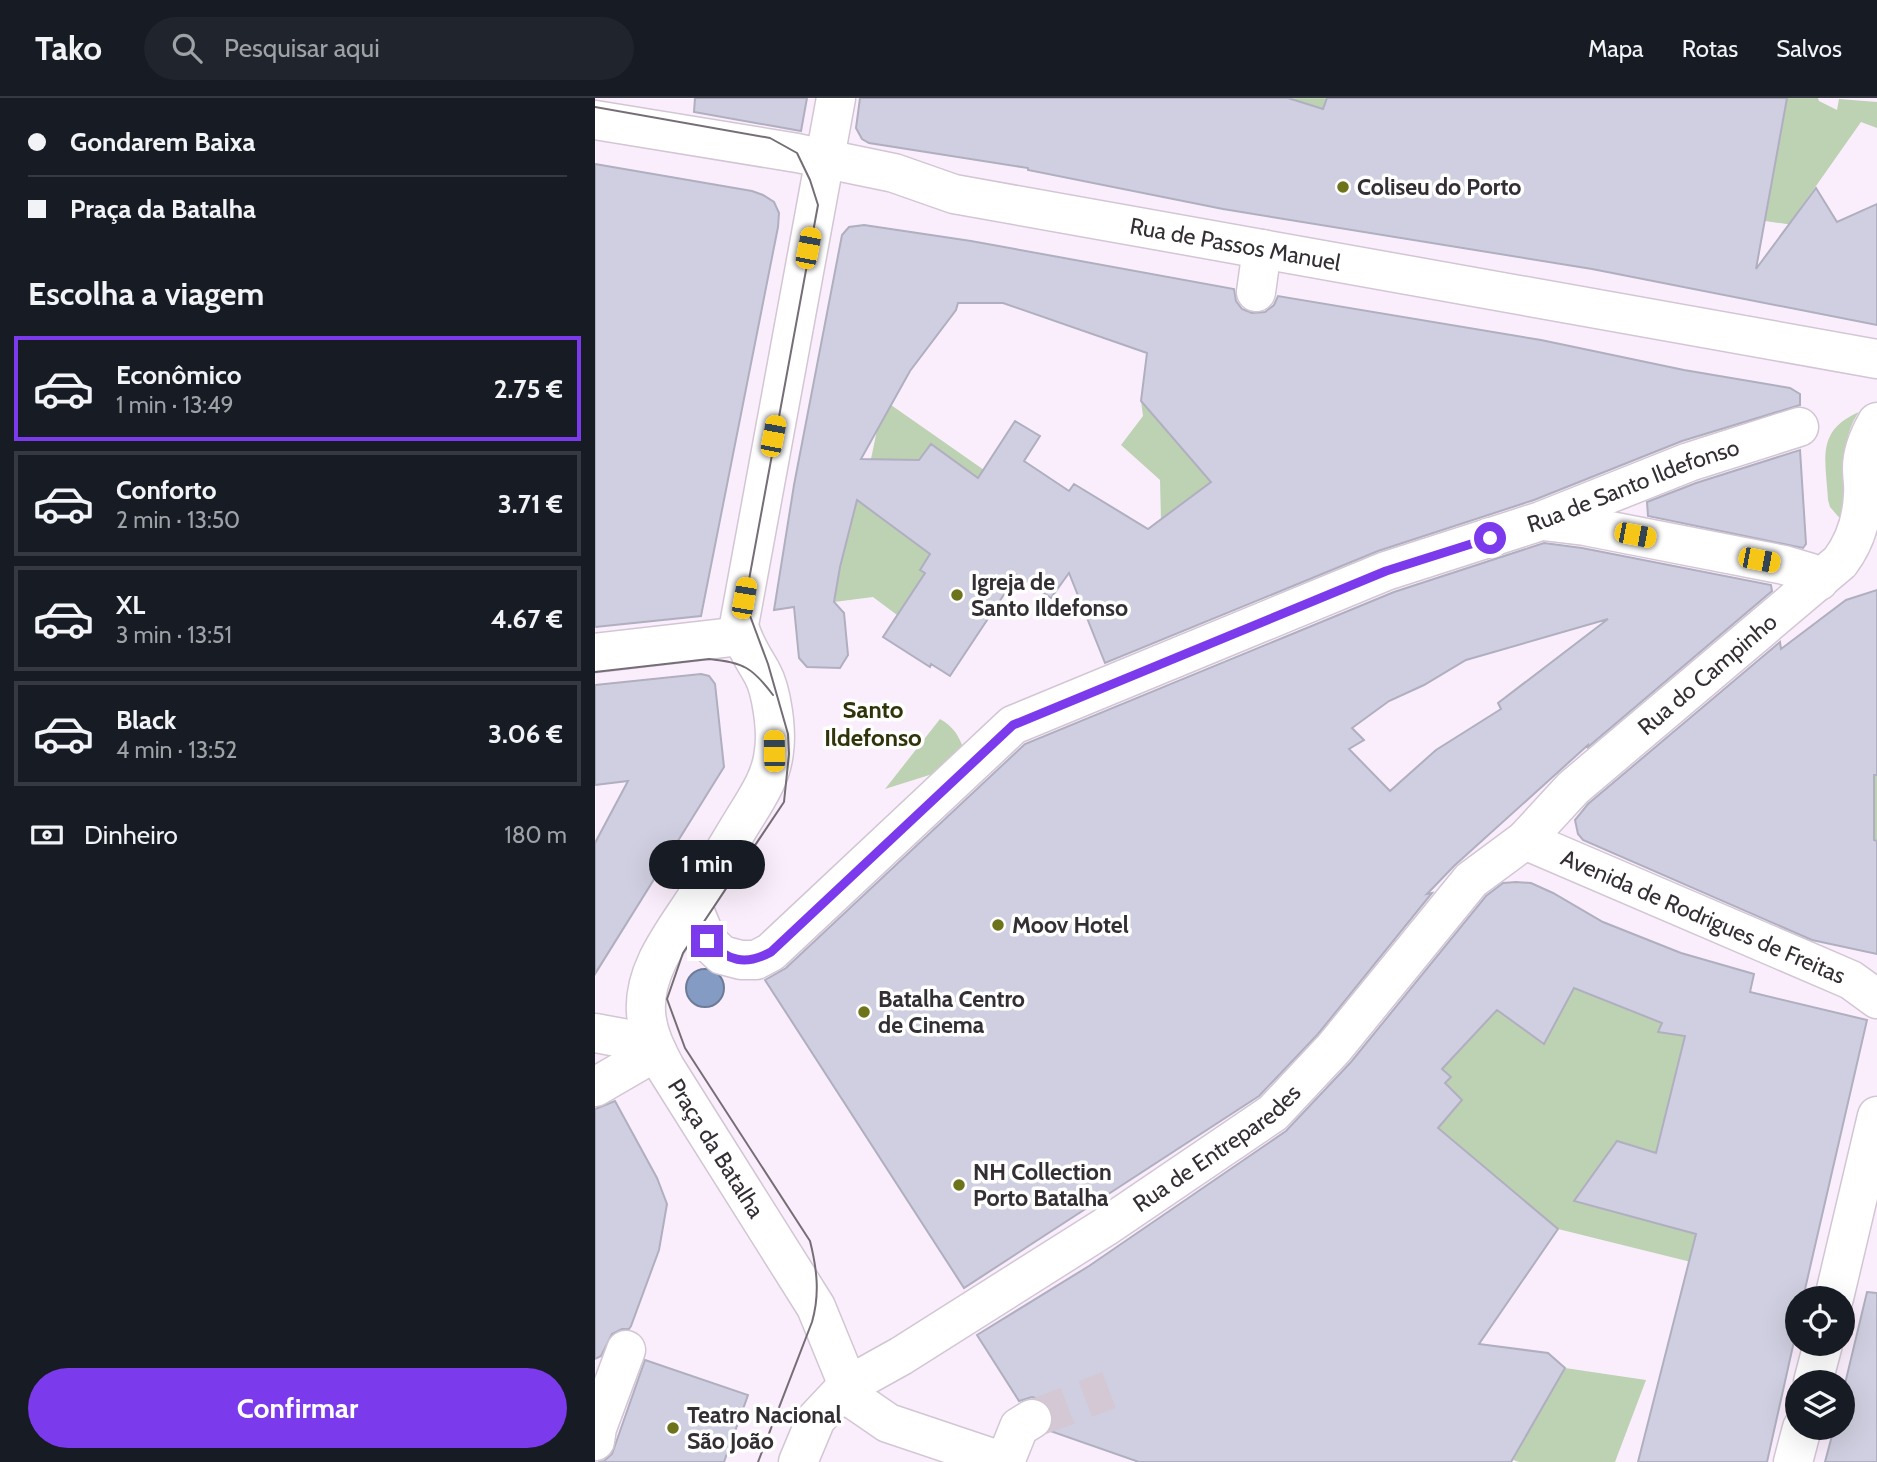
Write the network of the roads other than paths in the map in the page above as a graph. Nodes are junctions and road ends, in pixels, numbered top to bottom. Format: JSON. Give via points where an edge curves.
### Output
{"nodes":[{"id":1,"x":836,"y":98,"type":"edge"},
{"id":2,"x":595,"y":120,"type":"edge"},
{"id":3,"x":824,"y":159,"type":"junction"},
{"id":4,"x":1262,"y":249,"type":"junction"},
{"id":5,"x":1256,"y":292,"type":"dead end"},
{"id":6,"x":1877,"y":359,"type":"edge"},
{"id":7,"x":1877,"y":422,"type":"edge"},
{"id":8,"x":1799,"y":427,"type":"dead end"},
{"id":9,"x":1870,"y":502,"type":"edge"},
{"id":10,"x":1541,"y":521,"type":"junction"},
{"id":11,"x":1819,"y":581,"type":"junction"},
{"id":12,"x":741,"y":636,"type":"junction"},
{"id":13,"x":595,"y":653,"type":"edge"},
{"id":14,"x":1525,"y":840,"type":"junction"},
{"id":15,"x":692,"y":905,"type":"junction"},
{"id":16,"x":1877,"y":999,"type":"edge"},
{"id":17,"x":595,"y":1032,"type":"edge"},
{"id":18,"x":654,"y":1045,"type":"junction"},
{"id":19,"x":595,"y":1087,"type":"edge"},
{"id":20,"x":1877,"y":1116,"type":"edge"},
{"id":21,"x":1837,"y":1286,"type":"edge"},
{"id":22,"x":626,"y":1350,"type":"dead end"},
{"id":23,"x":846,"y":1386,"type":"junction"},
{"id":24,"x":1032,"y":1419,"type":"tunnel mouth"},
{"id":25,"x":596,"y":1432,"type":"edge"},
{"id":26,"x":1799,"y":1440,"type":"edge"},
{"id":27,"x":798,"y":1462,"type":"edge"},
{"id":28,"x":1005,"y":1462,"type":"edge"},
{"id":29,"x":1793,"y":1462,"type":"edge"}],
"edges":[{"from":1,"to":3,"type":"street"},
{"from":2,"to":3,"type":"street","name":"Rua de Passos Manuel"},
{"from":3,"to":4,"type":"street","name":"Rua de Passos Manuel","via":[[894,173],[954,194]]},
{"from":3,"to":12,"type":"street","via":[[739,625]]},
{"from":4,"to":5,"type":"street"},
{"from":4,"to":6,"type":"street","name":"Rua de Passos Manuel"},
{"from":7,"to":9,"type":"street","name":"Rua do Campinho","via":[[1862,466]]},
{"from":8,"to":10,"type":"street","name":"Rua de Santo Ildefonso","via":[[1689,462]]},
{"from":9,"to":11,"type":"street","name":"Rua do Campinho","via":[[1851,546]]},
{"from":10,"to":11,"type":"street","via":[[1784,565],[1811,573]]},
{"from":10,"to":15,"type":"street","name":"Rua de Santo Ildefonso","via":[[1386,571],[1013,725],[771,952],[756,960],[722,956],[707,941]]},
{"from":11,"to":14,"type":"street","name":"Rua do Campinho","via":[[1573,788]]},
{"from":12,"to":13,"type":"street"},
{"from":12,"to":15,"type":"street","name":"Praça da Batalha","via":[[767,687],[774,751],[762,789]]},
{"from":14,"to":16,"type":"street","name":"Avenida de Rodrigues de Freitas","via":[[1851,980]]},
{"from":14,"to":23,"type":"street","name":"Rua de Entreparedes","via":[[1471,880],[1334,1048],[1273,1113],[1093,1234]]},
{"from":15,"to":18,"type":"street","name":"Praça da Batalha","via":[[675,928],[648,988],[646,1012]]},
{"from":17,"to":18,"type":"street"},
{"from":18,"to":19,"type":"street"},
{"from":18,"to":23,"type":"street","name":"Praça da Batalha","via":[[816,1307]]},
{"from":20,"to":21,"type":"street"},
{"from":22,"to":25,"type":"street"},
{"from":23,"to":27,"type":"street","name":"Rua de Entreparedes","via":[[816,1419]]},
{"from":23,"to":28,"type":"street","via":[[856,1401],[888,1423]]},
{"from":24,"to":28,"type":"street","via":[[1019,1427]]},
{"from":26,"to":29,"type":"street"}]}
